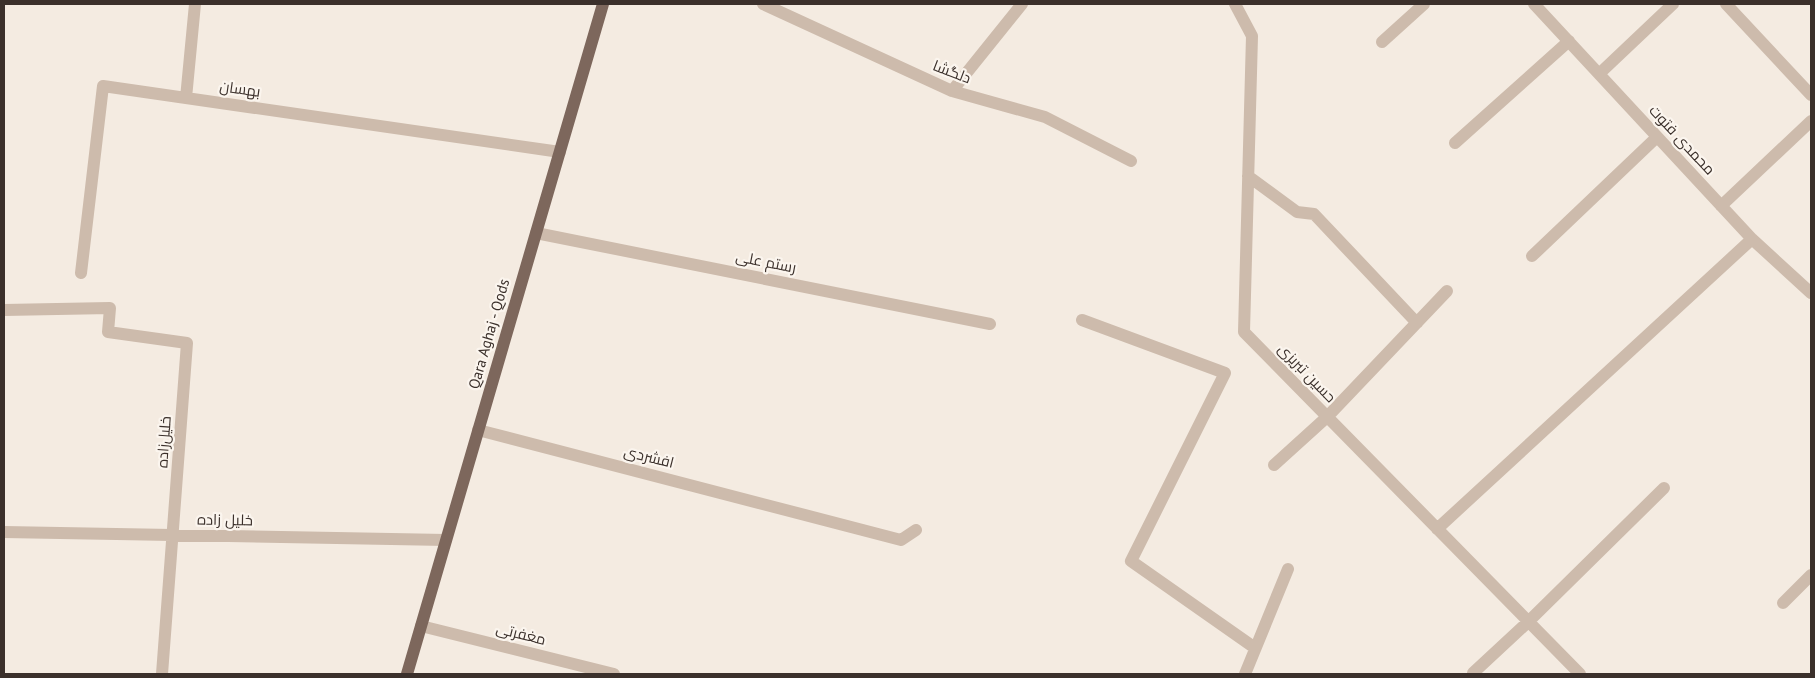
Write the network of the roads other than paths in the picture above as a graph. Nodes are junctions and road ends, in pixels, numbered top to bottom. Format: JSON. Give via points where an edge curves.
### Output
{"nodes":[{"id":1,"x":195,"y":4,"type":"edge"},
{"id":2,"x":603,"y":4,"type":"edge"},
{"id":3,"x":763,"y":4,"type":"edge"},
{"id":4,"x":1022,"y":4,"type":"edge"},
{"id":5,"x":1235,"y":4,"type":"edge"},
{"id":6,"x":1424,"y":4,"type":"edge"},
{"id":7,"x":1534,"y":4,"type":"edge"},
{"id":8,"x":1673,"y":4,"type":"edge"},
{"id":9,"x":1726,"y":4,"type":"edge"},
{"id":10,"x":1382,"y":42,"type":"dead end"},
{"id":11,"x":1569,"y":42,"type":"junction"},
{"id":12,"x":1599,"y":74,"type":"junction"},
{"id":13,"x":952,"y":92,"type":"junction"},
{"id":14,"x":1811,"y":95,"type":"edge"},
{"id":15,"x":186,"y":98,"type":"junction"},
{"id":16,"x":1811,"y":121,"type":"edge"},
{"id":17,"x":1658,"y":137,"type":"junction"},
{"id":18,"x":1455,"y":143,"type":"dead end"},
{"id":19,"x":560,"y":152,"type":"junction"},
{"id":20,"x":1131,"y":161,"type":"dead end"},
{"id":21,"x":1248,"y":176,"type":"junction"},
{"id":22,"x":1721,"y":206,"type":"junction"},
{"id":23,"x":536,"y":233,"type":"junction"},
{"id":24,"x":1752,"y":239,"type":"junction"},
{"id":25,"x":1532,"y":256,"type":"dead end"},
{"id":26,"x":81,"y":273,"type":"dead end"},
{"id":27,"x":1810,"y":289,"type":"edge"},
{"id":28,"x":1447,"y":291,"type":"dead end"},
{"id":29,"x":4,"y":310,"type":"edge"},
{"id":30,"x":1082,"y":320,"type":"dead end"},
{"id":31,"x":1417,"y":323,"type":"junction"},
{"id":32,"x":990,"y":324,"type":"dead end"},
{"id":33,"x":1327,"y":417,"type":"junction"},
{"id":34,"x":478,"y":430,"type":"junction"},
{"id":35,"x":1274,"y":465,"type":"dead end"},
{"id":36,"x":1664,"y":488,"type":"dead end"},
{"id":37,"x":1437,"y":529,"type":"junction"},
{"id":38,"x":916,"y":530,"type":"dead end"},
{"id":39,"x":4,"y":532,"type":"edge"},
{"id":40,"x":173,"y":535,"type":"junction"},
{"id":41,"x":446,"y":540,"type":"junction"},
{"id":42,"x":1288,"y":569,"type":"dead end"},
{"id":43,"x":1811,"y":575,"type":"edge"},
{"id":44,"x":1783,"y":603,"type":"dead end"},
{"id":45,"x":1528,"y":622,"type":"junction"},
{"id":46,"x":421,"y":626,"type":"junction"},
{"id":47,"x":1255,"y":648,"type":"junction"},
{"id":48,"x":587,"y":671,"type":"edge"},
{"id":49,"x":1473,"y":673,"type":"dead end"},
{"id":50,"x":162,"y":674,"type":"edge"},
{"id":51,"x":407,"y":674,"type":"edge"},
{"id":52,"x":614,"y":674,"type":"edge"},
{"id":53,"x":1245,"y":674,"type":"edge"},
{"id":54,"x":1580,"y":674,"type":"edge"}],
"edges":[{"from":1,"to":15,"type":"street"},
{"from":2,"to":19,"type":"main road","name":"Qara Aghaj - Qods"},
{"from":3,"to":13,"type":"street","name":"دلگشا"},
{"from":4,"to":13,"type":"street"},
{"from":5,"to":21,"type":"street","name":"حسین تبریزی","via":[[1252,36]]},
{"from":6,"to":10,"type":"street"},
{"from":7,"to":11,"type":"street","name":"محمدی فتوت"},
{"from":8,"to":12,"type":"street"},
{"from":9,"to":14,"type":"street"},
{"from":11,"to":12,"type":"street","name":"محمدی فتوت"},
{"from":11,"to":18,"type":"street"},
{"from":12,"to":17,"type":"street","name":"محمدی فتوت"},
{"from":13,"to":20,"type":"street","name":"دلگشا","via":[[1046,117]]},
{"from":15,"to":19,"type":"street","name":"بهسان"},
{"from":15,"to":26,"type":"street","name":"بهسان","via":[[103,86]]},
{"from":16,"to":22,"type":"street"},
{"from":17,"to":22,"type":"street","name":"محمدی فتوت"},
{"from":17,"to":25,"type":"street"},
{"from":19,"to":23,"type":"main road","name":"Qara Aghaj - Qods"},
{"from":21,"to":31,"type":"street","via":[[1296,212],[1314,214]]},
{"from":21,"to":33,"type":"street","name":"حسین تبریزی","via":[[1244,332]]},
{"from":22,"to":24,"type":"street","name":"محمدی فتوت"},
{"from":23,"to":32,"type":"street","name":"رستم علی"},
{"from":23,"to":34,"type":"main road","name":"Qara Aghaj - Qods"},
{"from":24,"to":27,"type":"street","name":"محمدی فتوت"},
{"from":24,"to":37,"type":"street"},
{"from":28,"to":31,"type":"street"},
{"from":29,"to":40,"type":"street","name":"خلیل‌زاده","via":[[110,308],[108,332],[187,343]]},
{"from":30,"to":47,"type":"street","via":[[1225,373],[1131,561]]},
{"from":31,"to":33,"type":"street"},
{"from":33,"to":35,"type":"street"},
{"from":33,"to":37,"type":"street","name":"حسین تبریزی"},
{"from":34,"to":38,"type":"street","name":"افشردی","via":[[901,540]]},
{"from":34,"to":41,"type":"main road","name":"Qara Aghaj - Qods"},
{"from":36,"to":45,"type":"street"},
{"from":37,"to":45,"type":"street","name":"حسین تبریزی"},
{"from":39,"to":40,"type":"street","name":"خلیل زاده"},
{"from":40,"to":41,"type":"street","name":"خلیل زاده"},
{"from":40,"to":50,"type":"street","name":"خلیل‌زاده"},
{"from":41,"to":46,"type":"main road","name":"Qara Aghaj - Qods"},
{"from":42,"to":47,"type":"street"},
{"from":43,"to":44,"type":"street"},
{"from":45,"to":49,"type":"street"},
{"from":45,"to":54,"type":"street","name":"حسین تبریزی"},
{"from":46,"to":48,"type":"street","name":"مغفرتی"},
{"from":46,"to":51,"type":"main road","name":"Qara Aghaj - Qods"},
{"from":47,"to":53,"type":"street"},
{"from":48,"to":52,"type":"street","name":"مغفرتی"}]}
